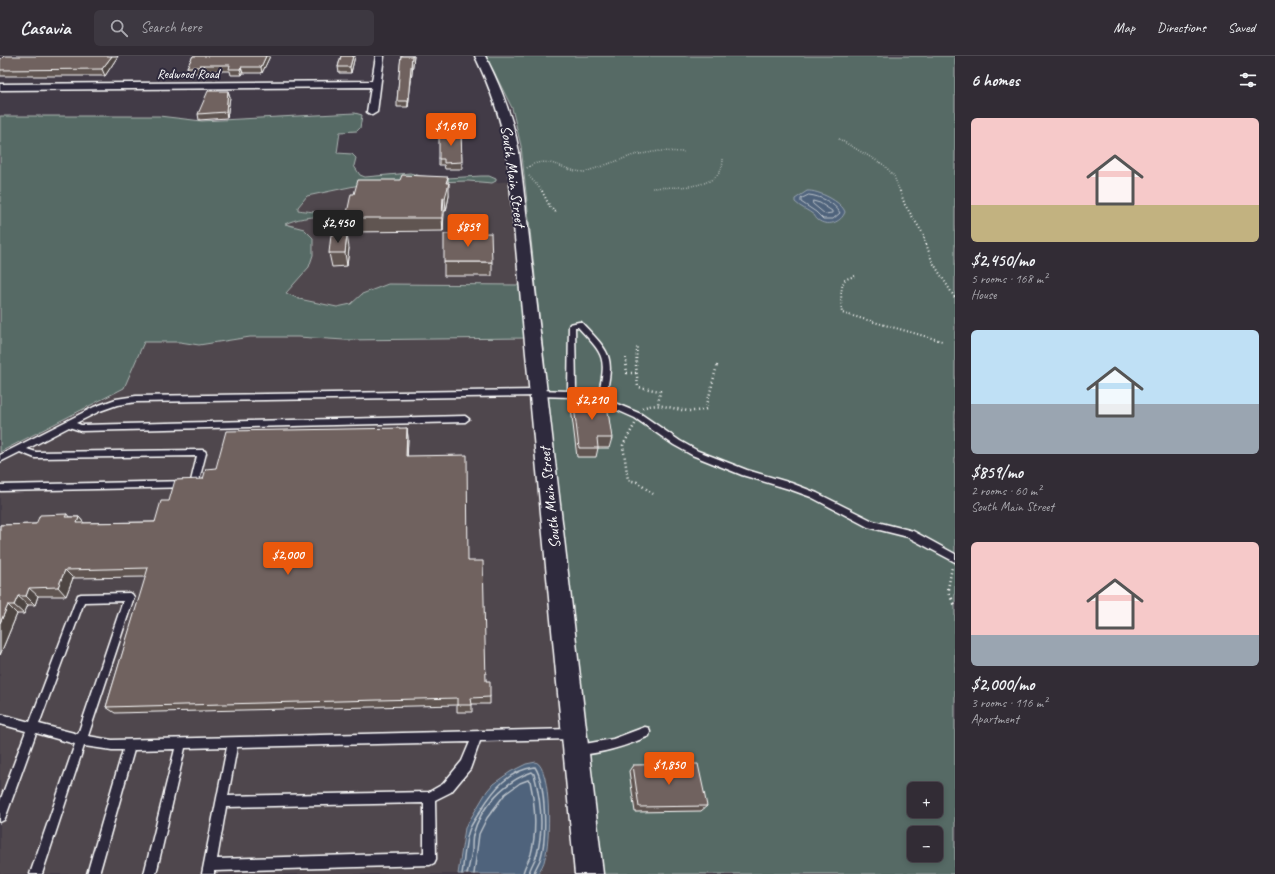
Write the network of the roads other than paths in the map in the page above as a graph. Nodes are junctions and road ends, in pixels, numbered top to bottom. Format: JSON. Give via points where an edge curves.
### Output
{"nodes":[{"id":1,"x":380,"y":56,"type":"edge"},
{"id":2,"x":480,"y":56,"type":"edge"},
{"id":3,"x":376,"y":84,"type":"junction"},
{"id":4,"x":0,"y":87,"type":"edge"},
{"id":5,"x":372,"y":112,"type":"dead end"},
{"id":6,"x":538,"y":393,"type":"junction"},
{"id":7,"x":572,"y":394,"type":"junction"},
{"id":8,"x":601,"y":400,"type":"junction"},
{"id":9,"x":465,"y":419,"type":"dead end"},
{"id":10,"x":69,"y":424,"type":"junction"},
{"id":11,"x":20,"y":449,"type":"junction"},
{"id":12,"x":0,"y":459,"type":"edge"},
{"id":13,"x":0,"y":488,"type":"edge"},
{"id":14,"x":954,"y":561,"type":"edge"},
{"id":15,"x":0,"y":719,"type":"edge"},
{"id":16,"x":32,"y":727,"type":"junction"},
{"id":17,"x":645,"y":732,"type":"dead end"},
{"id":18,"x":477,"y":736,"type":"junction"},
{"id":19,"x":81,"y":740,"type":"junction"},
{"id":20,"x":233,"y":742,"type":"junction"},
{"id":21,"x":575,"y":742,"type":"junction"},
{"id":22,"x":181,"y":744,"type":"junction"},
{"id":23,"x":130,"y":745,"type":"junction"},
{"id":24,"x":430,"y":797,"type":"junction"},
{"id":25,"x":221,"y":802,"type":"junction"},
{"id":26,"x":0,"y":816,"type":"edge"},
{"id":27,"x":209,"y":870,"type":"edge"},
{"id":28,"x":36,"y":874,"type":"edge"},
{"id":29,"x":94,"y":874,"type":"edge"},
{"id":30,"x":150,"y":874,"type":"edge"},
{"id":31,"x":589,"y":874,"type":"edge"}],
"edges":[{"from":1,"to":3,"type":"street"},
{"from":2,"to":6,"type":"street","name":"South Main Street","via":[[503,106],[511,136]]},
{"from":3,"to":4,"type":"street","name":"Redwood Road"},
{"from":3,"to":5,"type":"street"},
{"from":6,"to":7,"type":"lane"},
{"from":6,"to":10,"type":"lane","via":[[136,399],[116,402],[97,409]]},
{"from":6,"to":21,"type":"street","name":"South Main Street"},
{"from":7,"to":8,"type":"lane"},
{"from":7,"to":8,"type":"lane","via":[[572,326],[579,324],[603,352],[606,360],[605,385]]},
{"from":8,"to":14,"type":"lane","via":[[638,416],[695,453],[745,473],[791,486],[871,524],[910,534]]},
{"from":9,"to":10,"type":"lane","via":[[81,428]]},
{"from":10,"to":11,"type":"lane"},
{"from":11,"to":12,"type":"lane"},
{"from":11,"to":13,"type":"lane","via":[[35,455],[202,453],[194,484]]},
{"from":15,"to":16,"type":"lane"},
{"from":16,"to":19,"type":"lane"},
{"from":16,"to":19,"type":"lane","via":[[81,598],[129,597]]},
{"from":16,"to":26,"type":"lane"},
{"from":17,"to":21,"type":"lane","via":[[601,749]]},
{"from":18,"to":20,"type":"lane"},
{"from":18,"to":21,"type":"lane"},
{"from":18,"to":24,"type":"lane","via":[[466,765],[447,788]]},
{"from":19,"to":23,"type":"lane"},
{"from":19,"to":28,"type":"lane"},
{"from":20,"to":22,"type":"lane"},
{"from":20,"to":25,"type":"lane"},
{"from":21,"to":31,"type":"street","name":"South Main Street"},
{"from":22,"to":23,"type":"lane"},
{"from":22,"to":30,"type":"lane"},
{"from":23,"to":29,"type":"lane"},
{"from":24,"to":25,"type":"lane"},
{"from":24,"to":27,"type":"lane","via":[[430,859]]},
{"from":25,"to":27,"type":"lane"}]}
